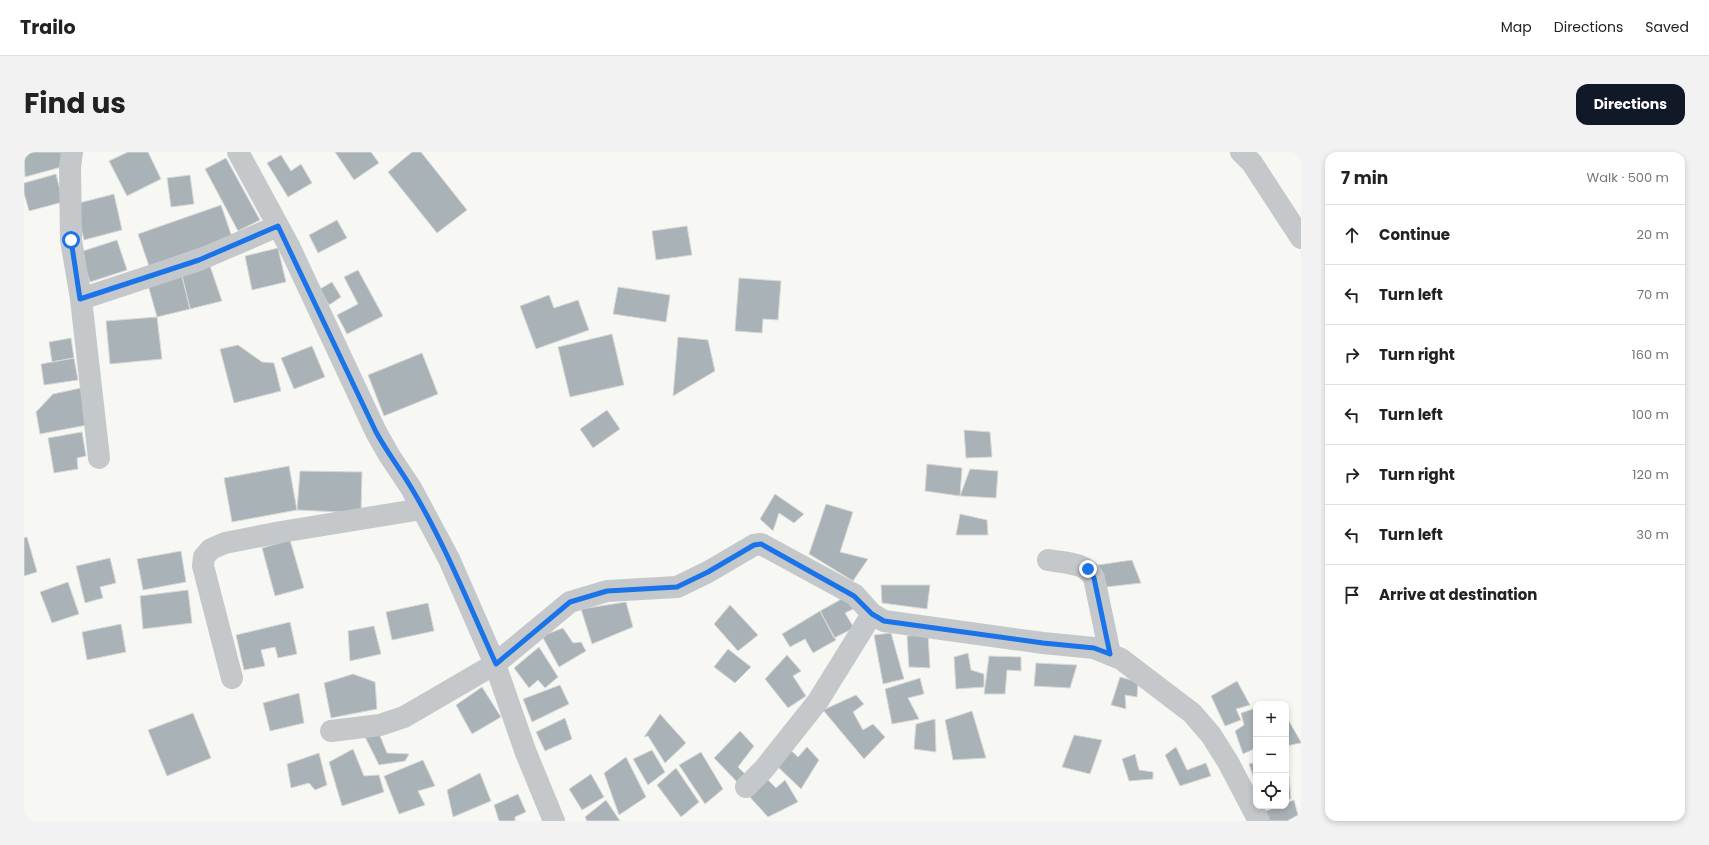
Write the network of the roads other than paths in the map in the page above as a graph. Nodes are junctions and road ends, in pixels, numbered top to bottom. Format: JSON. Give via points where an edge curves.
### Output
{"nodes":[{"id":1,"x":72,"y":152,"type":"edge"},
{"id":2,"x":238,"y":152,"type":"edge"},
{"id":3,"x":1241,"y":152,"type":"edge"},
{"id":4,"x":278,"y":226,"type":"junction"},
{"id":5,"x":1301,"y":238,"type":"edge"},
{"id":6,"x":80,"y":299,"type":"junction"},
{"id":7,"x":99,"y":458,"type":"dead end"},
{"id":8,"x":422,"y":509,"type":"junction"},
{"id":9,"x":1048,"y":560,"type":"dead end"},
{"id":10,"x":872,"y":614,"type":"junction"},
{"id":11,"x":1110,"y":654,"type":"junction"},
{"id":12,"x":496,"y":664,"type":"junction"},
{"id":13,"x":232,"y":678,"type":"dead end"},
{"id":14,"x":331,"y":731,"type":"dead end"},
{"id":15,"x":746,"y":787,"type":"dead end"},
{"id":16,"x":554,"y":821,"type":"edge"},
{"id":17,"x":1259,"y":821,"type":"edge"}],
"edges":[{"from":1,"to":6,"type":"street","via":[[71,240]]},
{"from":2,"to":4,"type":"street"},
{"from":3,"to":5,"type":"street","via":[[1252,163]]},
{"from":4,"to":6,"type":"street","via":[[199,260]]},
{"from":4,"to":8,"type":"street","via":[[376,432]]},
{"from":6,"to":7,"type":"street"},
{"from":8,"to":12,"type":"street","via":[[449,559]]},
{"from":8,"to":13,"type":"street","via":[[274,533],[225,543],[211,549],[204,557],[203,566]]},
{"from":9,"to":11,"type":"street","via":[[1080,566],[1091,571]]},
{"from":10,"to":11,"type":"street","via":[[884,621],[1094,648]]},
{"from":10,"to":12,"type":"street","via":[[854,596],[761,544],[754,545],[677,587],[607,591],[570,602]]},
{"from":10,"to":15,"type":"street","via":[[818,701],[764,769]]},
{"from":11,"to":17,"type":"street","via":[[1121,659],[1192,713],[1211,735],[1228,762]]},
{"from":12,"to":14,"type":"street","via":[[404,717],[380,725]]},
{"from":12,"to":16,"type":"street","via":[[526,753]]}]}
